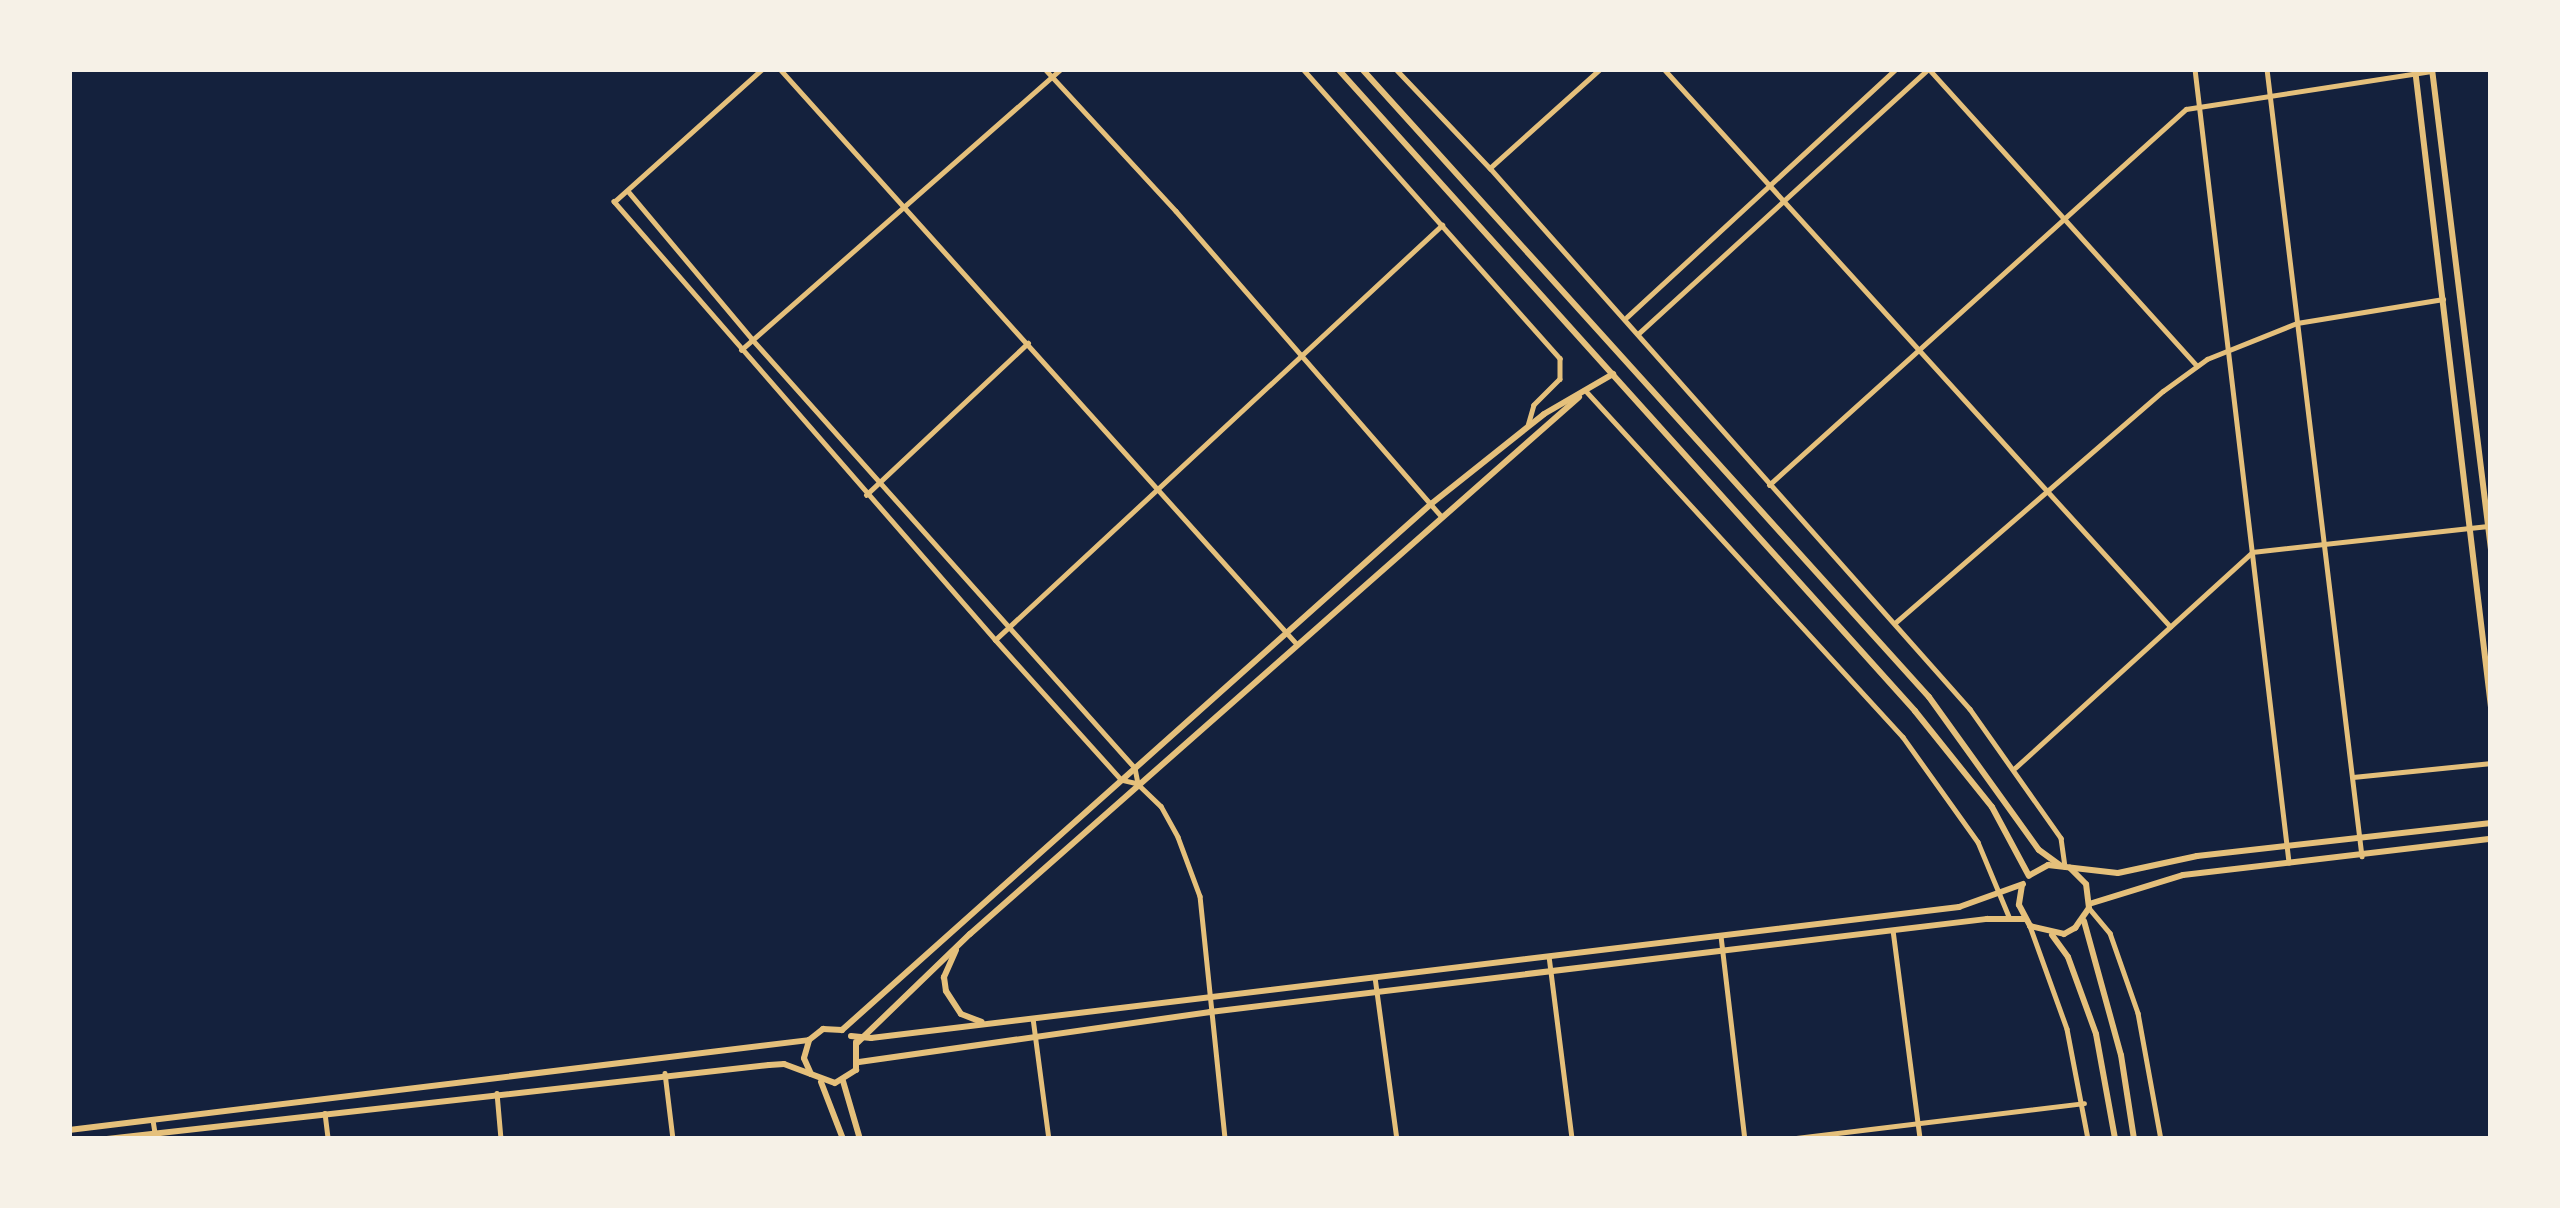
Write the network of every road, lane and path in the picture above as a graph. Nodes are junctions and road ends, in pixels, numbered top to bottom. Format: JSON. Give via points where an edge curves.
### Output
{"nodes":[{"id":1,"x":761,"y":69,"type":"edge"},
{"id":2,"x":780,"y":69,"type":"edge"},
{"id":3,"x":1045,"y":69,"type":"edge"},
{"id":4,"x":1061,"y":69,"type":"edge"},
{"id":5,"x":1304,"y":69,"type":"edge"},
{"id":6,"x":1338,"y":69,"type":"edge"},
{"id":7,"x":1362,"y":69,"type":"edge"},
{"id":8,"x":1396,"y":69,"type":"edge"},
{"id":9,"x":1600,"y":69,"type":"edge"},
{"id":10,"x":1664,"y":69,"type":"edge"},
{"id":11,"x":1896,"y":69,"type":"edge"},
{"id":12,"x":1929,"y":69,"type":"edge"},
{"id":13,"x":2195,"y":69,"type":"edge"},
{"id":14,"x":2267,"y":69,"type":"edge"},
{"id":15,"x":2432,"y":70,"type":"edge"},
{"id":16,"x":2416,"y":72,"type":"edge"},
{"id":17,"x":1052,"y":77,"type":"junction"},
{"id":18,"x":2270,"y":94,"type":"junction"},
{"id":19,"x":2199,"y":104,"type":"junction"},
{"id":20,"x":1490,"y":168,"type":"junction"},
{"id":21,"x":1770,"y":185,"type":"junction"},
{"id":22,"x":628,"y":191,"type":"junction"},
{"id":23,"x":1784,"y":200,"type":"junction"},
{"id":24,"x":907,"y":208,"type":"junction"},
{"id":25,"x":2065,"y":218,"type":"junction"},
{"id":26,"x":1442,"y":225,"type":"junction"},
{"id":27,"x":2443,"y":299,"type":"junction"},
{"id":28,"x":1625,"y":320,"type":"junction"},
{"id":29,"x":2297,"y":323,"type":"junction"},
{"id":30,"x":1638,"y":334,"type":"junction"},
{"id":31,"x":752,"y":339,"type":"junction"},
{"id":32,"x":1028,"y":343,"type":"junction"},
{"id":33,"x":1919,"y":350,"type":"junction"},
{"id":34,"x":2228,"y":350,"type":"junction"},
{"id":35,"x":740,"y":351,"type":"junction"},
{"id":36,"x":1301,"y":357,"type":"junction"},
{"id":37,"x":2197,"y":366,"type":"junction"},
{"id":38,"x":1613,"y":374,"type":"junction"},
{"id":39,"x":1586,"y":391,"type":"junction"},
{"id":40,"x":1528,"y":426,"type":"junction"},
{"id":41,"x":880,"y":480,"type":"junction"},
{"id":42,"x":1768,"y":485,"type":"junction"},
{"id":43,"x":1157,"y":489,"type":"junction"},
{"id":44,"x":2050,"y":489,"type":"junction"},
{"id":45,"x":866,"y":496,"type":"junction"},
{"id":46,"x":1431,"y":504,"type":"junction"},
{"id":47,"x":1440,"y":515,"type":"junction"},
{"id":48,"x":2488,"y":526,"type":"junction"},
{"id":49,"x":2469,"y":528,"type":"junction"},
{"id":50,"x":2324,"y":544,"type":"junction"},
{"id":51,"x":2491,"y":551,"type":"edge"},
{"id":52,"x":2252,"y":552,"type":"junction"},
{"id":53,"x":1895,"y":623,"type":"junction"},
{"id":54,"x":1011,"y":626,"type":"junction"},
{"id":55,"x":2170,"y":626,"type":"junction"},
{"id":56,"x":1287,"y":632,"type":"junction"},
{"id":57,"x":995,"y":640,"type":"junction"},
{"id":58,"x":1297,"y":643,"type":"junction"},
{"id":59,"x":2491,"y":707,"type":"edge"},
{"id":60,"x":2491,"y":763,"type":"edge"},
{"id":61,"x":1135,"y":768,"type":"junction"},
{"id":62,"x":2014,"y":768,"type":"junction"},
{"id":63,"x":2353,"y":778,"type":"junction"},
{"id":64,"x":1121,"y":780,"type":"junction"},
{"id":65,"x":1138,"y":784,"type":"junction"},
{"id":66,"x":2491,"y":823,"type":"edge"},
{"id":67,"x":2360,"y":837,"type":"junction"},
{"id":68,"x":2491,"y":839,"type":"edge"},
{"id":69,"x":2288,"y":846,"type":"junction"},
{"id":70,"x":2362,"y":856,"type":"junction"},
{"id":71,"x":2290,"y":864,"type":"junction"},
{"id":72,"x":2065,"y":867,"type":"junction"},
{"id":73,"x":2029,"y":876,"type":"junction"},
{"id":74,"x":2023,"y":884,"type":"junction"},
{"id":75,"x":2002,"y":894,"type":"junction"},
{"id":76,"x":2089,"y":906,"type":"junction"},
{"id":77,"x":2084,"y":919,"type":"junction"},
{"id":78,"x":2010,"y":920,"type":"junction"},
{"id":79,"x":2028,"y":923,"type":"junction"},
{"id":80,"x":1893,"y":930,"type":"junction"},
{"id":81,"x":970,"y":934,"type":"junction"},
{"id":82,"x":2052,"y":935,"type":"junction"},
{"id":83,"x":1721,"y":936,"type":"junction"},
{"id":84,"x":1723,"y":950,"type":"junction"},
{"id":85,"x":1550,"y":956,"type":"junction"},
{"id":86,"x":1552,"y":971,"type":"junction"},
{"id":87,"x":1375,"y":977,"type":"junction"},
{"id":88,"x":1378,"y":992,"type":"junction"},
{"id":89,"x":1208,"y":998,"type":"junction"},
{"id":90,"x":1210,"y":1012,"type":"junction"},
{"id":91,"x":1033,"y":1018,"type":"junction"},
{"id":92,"x":991,"y":1024,"type":"junction"},
{"id":93,"x":842,"y":1030,"type":"junction"},
{"id":94,"x":1035,"y":1034,"type":"junction"},
{"id":95,"x":857,"y":1039,"type":"junction"},
{"id":96,"x":808,"y":1040,"type":"junction"},
{"id":97,"x":860,"y":1062,"type":"junction"},
{"id":98,"x":665,"y":1073,"type":"junction"},
{"id":99,"x":815,"y":1077,"type":"junction"},
{"id":100,"x":843,"y":1081,"type":"junction"},
{"id":101,"x":497,"y":1093,"type":"junction"},
{"id":102,"x":2084,"y":1103,"type":"junction"},
{"id":103,"x":325,"y":1113,"type":"junction"},
{"id":104,"x":153,"y":1120,"type":"junction"},
{"id":105,"x":1918,"y":1122,"type":"junction"},
{"id":106,"x":69,"y":1130,"type":"edge"},
{"id":107,"x":156,"y":1136,"type":"edge"},
{"id":108,"x":106,"y":1139,"type":"edge"},
{"id":109,"x":328,"y":1139,"type":"edge"},
{"id":110,"x":502,"y":1139,"type":"edge"},
{"id":111,"x":673,"y":1139,"type":"edge"},
{"id":112,"x":843,"y":1139,"type":"edge"},
{"id":113,"x":860,"y":1139,"type":"edge"},
{"id":114,"x":1049,"y":1139,"type":"edge"},
{"id":115,"x":1225,"y":1139,"type":"edge"},
{"id":116,"x":1397,"y":1139,"type":"edge"},
{"id":117,"x":1572,"y":1139,"type":"edge"},
{"id":118,"x":1745,"y":1139,"type":"edge"},
{"id":119,"x":1788,"y":1139,"type":"edge"},
{"id":120,"x":1920,"y":1139,"type":"edge"},
{"id":121,"x":2088,"y":1139,"type":"edge"},
{"id":122,"x":2115,"y":1139,"type":"edge"},
{"id":123,"x":2134,"y":1139,"type":"edge"},
{"id":124,"x":2161,"y":1139,"type":"edge"}],
"edges":[{"from":1,"to":22,"type":"street"},
{"from":2,"to":24,"type":"street"},
{"from":3,"to":17,"type":"street"},
{"from":4,"to":17,"type":"street"},
{"from":5,"to":26,"type":"street"},
{"from":6,"to":38,"type":"street"},
{"from":7,"to":72,"type":"street","via":[[1928,697],[2039,850]]},
{"from":8,"to":20,"type":"street"},
{"from":9,"to":20,"type":"street"},
{"from":10,"to":21,"type":"street"},
{"from":11,"to":21,"type":"street"},
{"from":12,"to":23,"type":"street"},
{"from":12,"to":25,"type":"street"},
{"from":13,"to":19,"type":"street"},
{"from":14,"to":18,"type":"street"},
{"from":15,"to":16,"type":"street"},
{"from":15,"to":48,"type":"street"},
{"from":16,"to":18,"type":"street"},
{"from":16,"to":27,"type":"street"},
{"from":17,"to":24,"type":"street"},
{"from":17,"to":36,"type":"street"},
{"from":18,"to":19,"type":"street"},
{"from":18,"to":29,"type":"street"},
{"from":19,"to":25,"type":"street"},
{"from":19,"to":34,"type":"street"},
{"from":20,"to":28,"type":"street"},
{"from":21,"to":23,"type":"street"},
{"from":21,"to":28,"type":"street"},
{"from":22,"to":31,"type":"street"},
{"from":22,"to":35,"type":"street","via":[[614,202]]},
{"from":23,"to":30,"type":"street"},
{"from":23,"to":33,"type":"street"},
{"from":24,"to":31,"type":"street"},
{"from":24,"to":32,"type":"street"},
{"from":25,"to":33,"type":"street"},
{"from":25,"to":37,"type":"street"},
{"from":26,"to":36,"type":"street"},
{"from":26,"to":40,"type":"street","via":[[1560,358],[1561,379],[1534,405]]},
{"from":27,"to":29,"type":"street"},
{"from":27,"to":49,"type":"street"},
{"from":28,"to":30,"type":"street"},
{"from":29,"to":34,"type":"street"},
{"from":29,"to":50,"type":"street"},
{"from":30,"to":42,"type":"street"},
{"from":31,"to":35,"type":"street"},
{"from":31,"to":41,"type":"street"},
{"from":32,"to":41,"type":"street"},
{"from":32,"to":43,"type":"street"},
{"from":33,"to":42,"type":"street"},
{"from":33,"to":44,"type":"street"},
{"from":34,"to":37,"type":"street"},
{"from":34,"to":52,"type":"street"},
{"from":35,"to":45,"type":"street"},
{"from":36,"to":43,"type":"street"},
{"from":36,"to":46,"type":"street"},
{"from":37,"to":44,"type":"street"},
{"from":38,"to":39,"type":"street"},
{"from":38,"to":73,"type":"street","via":[[1915,711],[1992,808]]},
{"from":39,"to":40,"type":"street"},
{"from":39,"to":47,"type":"street"},
{"from":39,"to":75,"type":"street","via":[[1903,736],[1956,807]]},
{"from":40,"to":46,"type":"street"},
{"from":41,"to":45,"type":"street"},
{"from":41,"to":54,"type":"street"},
{"from":42,"to":53,"type":"street"},
{"from":43,"to":54,"type":"street"},
{"from":43,"to":56,"type":"street"},
{"from":44,"to":53,"type":"street"},
{"from":44,"to":55,"type":"street"},
{"from":45,"to":57,"type":"street"},
{"from":46,"to":47,"type":"street"},
{"from":46,"to":56,"type":"street"},
{"from":47,"to":58,"type":"street"},
{"from":48,"to":49,"type":"street"},
{"from":48,"to":51,"type":"street"},
{"from":49,"to":50,"type":"street"},
{"from":49,"to":59,"type":"street"},
{"from":50,"to":52,"type":"street"},
{"from":50,"to":63,"type":"street"},
{"from":52,"to":55,"type":"street"},
{"from":52,"to":69,"type":"street"},
{"from":53,"to":62,"type":"street"},
{"from":54,"to":57,"type":"street"},
{"from":54,"to":61,"type":"street"},
{"from":55,"to":62,"type":"street"},
{"from":56,"to":58,"type":"street"},
{"from":56,"to":61,"type":"street"},
{"from":57,"to":64,"type":"street"},
{"from":58,"to":65,"type":"street"},
{"from":60,"to":63,"type":"street"},
{"from":61,"to":64,"type":"street"},
{"from":61,"to":65,"type":"street"},
{"from":62,"to":72,"type":"street","via":[[2061,838]]},
{"from":63,"to":67,"type":"street"},
{"from":64,"to":65,"type":"street"},
{"from":64,"to":93,"type":"street"},
{"from":65,"to":81,"type":"street"},
{"from":65,"to":89,"type":"street","via":[[1161,806],[1191,864]]},
{"from":66,"to":67,"type":"street"},
{"from":67,"to":69,"type":"street"},
{"from":67,"to":70,"type":"street"},
{"from":68,"to":70,"type":"street"},
{"from":69,"to":71,"type":"street"},
{"from":69,"to":72,"type":"street","via":[[2118,873]]},
{"from":70,"to":71,"type":"street"},
{"from":71,"to":76,"type":"street","via":[[2183,875]]},
{"from":72,"to":73,"type":"street"},
{"from":72,"to":76,"type":"street","via":[[2086,884]]},
{"from":73,"to":74,"type":"street"},
{"from":74,"to":75,"type":"street"},
{"from":74,"to":79,"type":"street","via":[[2019,905]]},
{"from":75,"to":78,"type":"street"},
{"from":75,"to":83,"type":"street","via":[[1959,907]]},
{"from":76,"to":77,"type":"street"},
{"from":76,"to":124,"type":"street","via":[[2110,933],[2138,1013]]},
{"from":77,"to":82,"type":"street"},
{"from":77,"to":123,"type":"street"},
{"from":78,"to":79,"type":"street"},
{"from":78,"to":80,"type":"street"},
{"from":79,"to":82,"type":"street"},
{"from":79,"to":102,"type":"street"},
{"from":80,"to":84,"type":"street"},
{"from":80,"to":105,"type":"street"},
{"from":81,"to":92,"type":"street","via":[[948,964],[946,992],[961,1014]]},
{"from":81,"to":95,"type":"street"},
{"from":82,"to":122,"type":"street","via":[[2096,1034]]},
{"from":83,"to":84,"type":"street"},
{"from":83,"to":85,"type":"street"},
{"from":84,"to":86,"type":"street"},
{"from":84,"to":118,"type":"street"},
{"from":85,"to":86,"type":"street"},
{"from":85,"to":87,"type":"street"},
{"from":86,"to":88,"type":"street"},
{"from":86,"to":117,"type":"street"},
{"from":87,"to":88,"type":"street"},
{"from":87,"to":89,"type":"street"},
{"from":88,"to":90,"type":"street"},
{"from":88,"to":116,"type":"street"},
{"from":89,"to":90,"type":"street"},
{"from":89,"to":91,"type":"street"},
{"from":90,"to":94,"type":"street"},
{"from":90,"to":115,"type":"street"},
{"from":91,"to":92,"type":"street"},
{"from":91,"to":94,"type":"street"},
{"from":92,"to":95,"type":"street"},
{"from":93,"to":95,"type":"street"},
{"from":93,"to":96,"type":"street","via":[[823,1029]]},
{"from":94,"to":97,"type":"street"},
{"from":94,"to":114,"type":"street"},
{"from":95,"to":97,"type":"street"},
{"from":96,"to":99,"type":"street","via":[[804,1058]]},
{"from":96,"to":104,"type":"street"},
{"from":97,"to":100,"type":"street"},
{"from":98,"to":99,"type":"street","via":[[784,1064]]},
{"from":98,"to":101,"type":"street"},
{"from":98,"to":111,"type":"street"},
{"from":99,"to":100,"type":"street"},
{"from":99,"to":112,"type":"street","via":[[832,1100]]},
{"from":100,"to":113,"type":"street"},
{"from":101,"to":103,"type":"street"},
{"from":101,"to":110,"type":"street"},
{"from":102,"to":105,"type":"street"},
{"from":102,"to":121,"type":"street"},
{"from":103,"to":107,"type":"street"},
{"from":103,"to":109,"type":"street"},
{"from":104,"to":106,"type":"street"},
{"from":104,"to":107,"type":"street"},
{"from":105,"to":119,"type":"street"},
{"from":105,"to":120,"type":"street"},
{"from":107,"to":108,"type":"street"}]}
